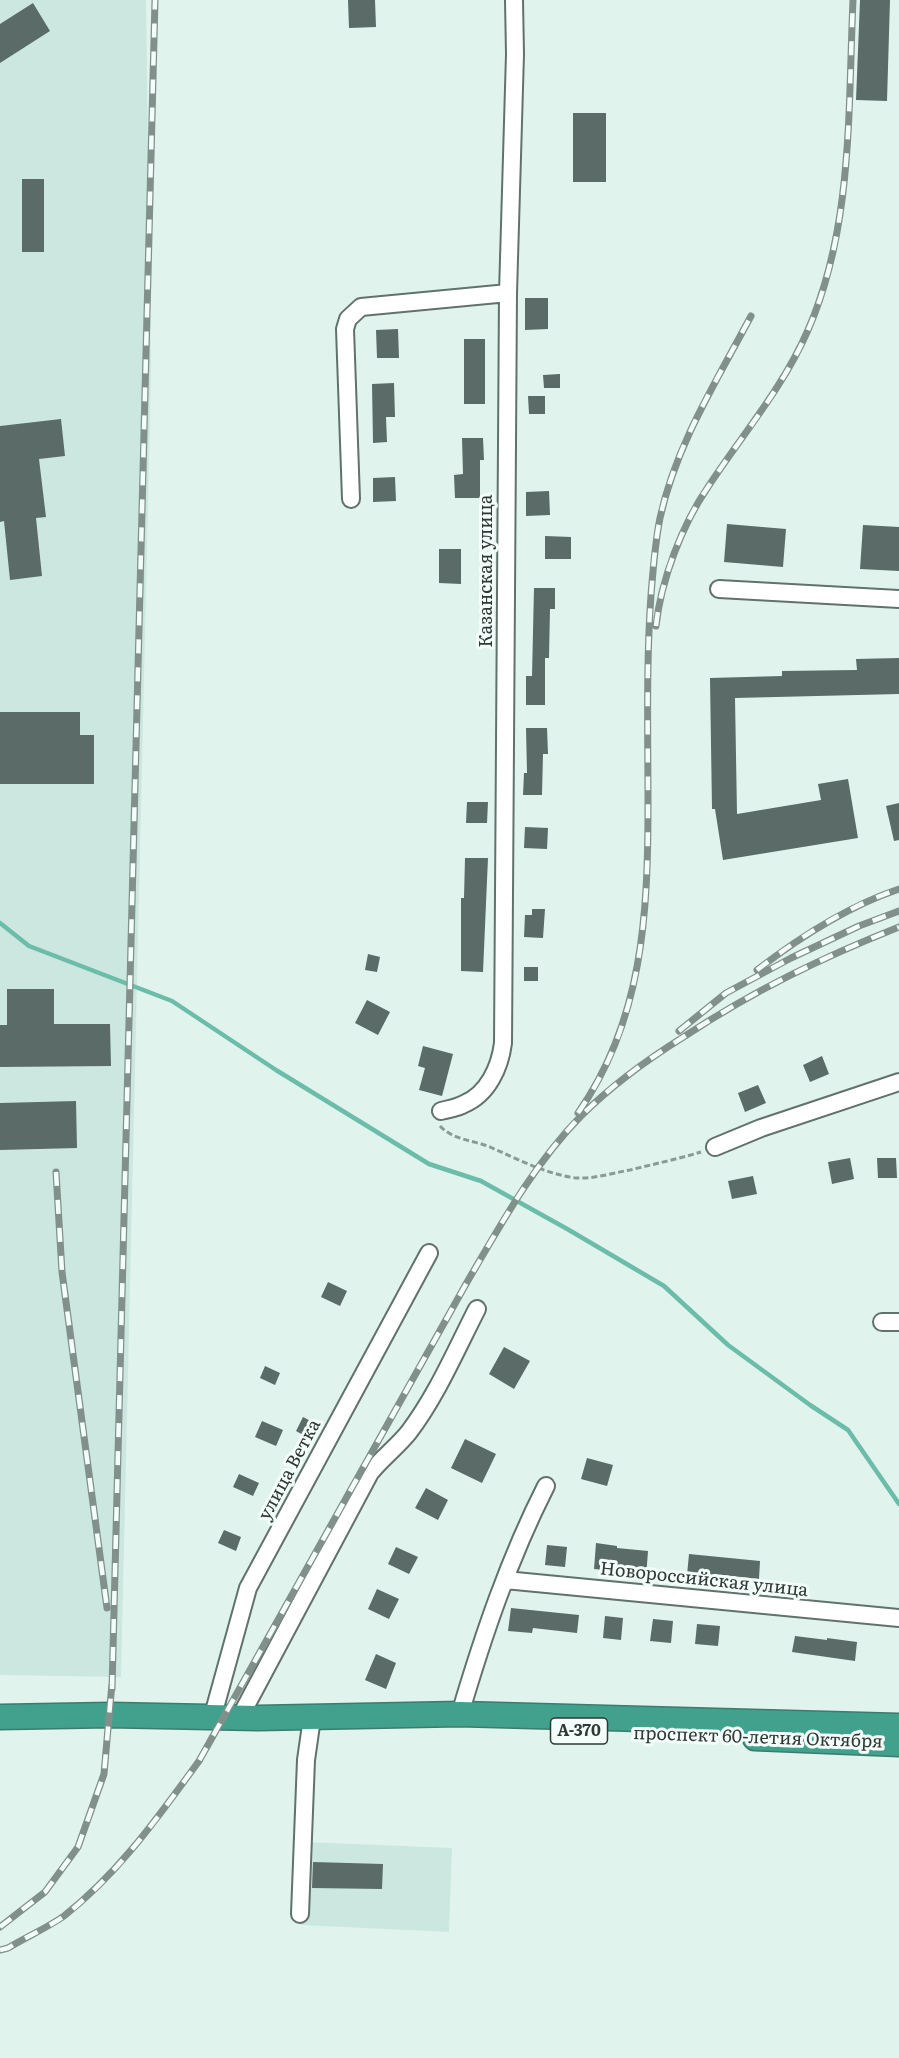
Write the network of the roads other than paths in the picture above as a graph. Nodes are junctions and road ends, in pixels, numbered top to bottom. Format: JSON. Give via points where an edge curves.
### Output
{"nodes":[{"id":1,"x":514,"y":0,"type":"edge"},
{"id":2,"x":508,"y":293,"type":"junction"},
{"id":3,"x":351,"y":499,"type":"dead end"},
{"id":4,"x":719,"y":589,"type":"dead end"},
{"id":5,"x":899,"y":599,"type":"edge"},
{"id":6,"x":899,"y":1082,"type":"edge"},
{"id":7,"x":441,"y":1111,"type":"road end"},
{"id":8,"x":714,"y":1148,"type":"road end"},
{"id":9,"x":429,"y":1254,"type":"dead end"},
{"id":10,"x":477,"y":1309,"type":"dead end"},
{"id":11,"x":546,"y":1486,"type":"dead end"},
{"id":12,"x":505,"y":1580,"type":"junction"},
{"id":13,"x":899,"y":1618,"type":"edge"},
{"id":14,"x":460,"y":1714,"type":"junction"},
{"id":15,"x":213,"y":1716,"type":"junction"},
{"id":16,"x":0,"y":1717,"type":"edge"},
{"id":17,"x":249,"y":1717,"type":"junction"},
{"id":18,"x":311,"y":1725,"type":"junction"},
{"id":19,"x":899,"y":1726,"type":"edge"},
{"id":20,"x":899,"y":1744,"type":"edge"},
{"id":21,"x":300,"y":1914,"type":"dead end"}],
"edges":[{"from":1,"to":2,"type":"street","name":"Казанская улица"},
{"from":2,"to":3,"type":"street","via":[[361,307],[348,319],[346,401]]},
{"from":2,"to":7,"type":"street","name":"Казанская улица","via":[[503,1043],[495,1072],[476,1096]]},
{"from":4,"to":5,"type":"street"},
{"from":6,"to":8,"type":"street","via":[[761,1128]]},
{"from":9,"to":15,"type":"street","name":"улица Ветка","via":[[248,1588]]},
{"from":10,"to":17,"type":"street","via":[[410,1430],[370,1473]]},
{"from":11,"to":12,"type":"street"},
{"from":12,"to":13,"type":"street","name":"Новороссийская улица"},
{"from":12,"to":14,"type":"street","via":[[484,1632]]},
{"from":14,"to":17,"type":"highway","name":"проспект 60-летия Октября","number":"А-370"},
{"from":14,"to":19,"type":"highway","name":"проспект 60-летия Октября","number":"А-370"},
{"from":15,"to":16,"type":"highway","name":"проспект 60-летия Октября","number":"А-370"},
{"from":15,"to":17,"type":"highway","name":"проспект 60-летия Октября","number":"А-370"},
{"from":17,"to":18,"type":"highway","name":"проспект 60-летия Октября","number":"А-370"},
{"from":18,"to":20,"type":"highway","name":"проспект 60-летия Октября","number":"А-370"},
{"from":18,"to":21,"type":"street"}]}
